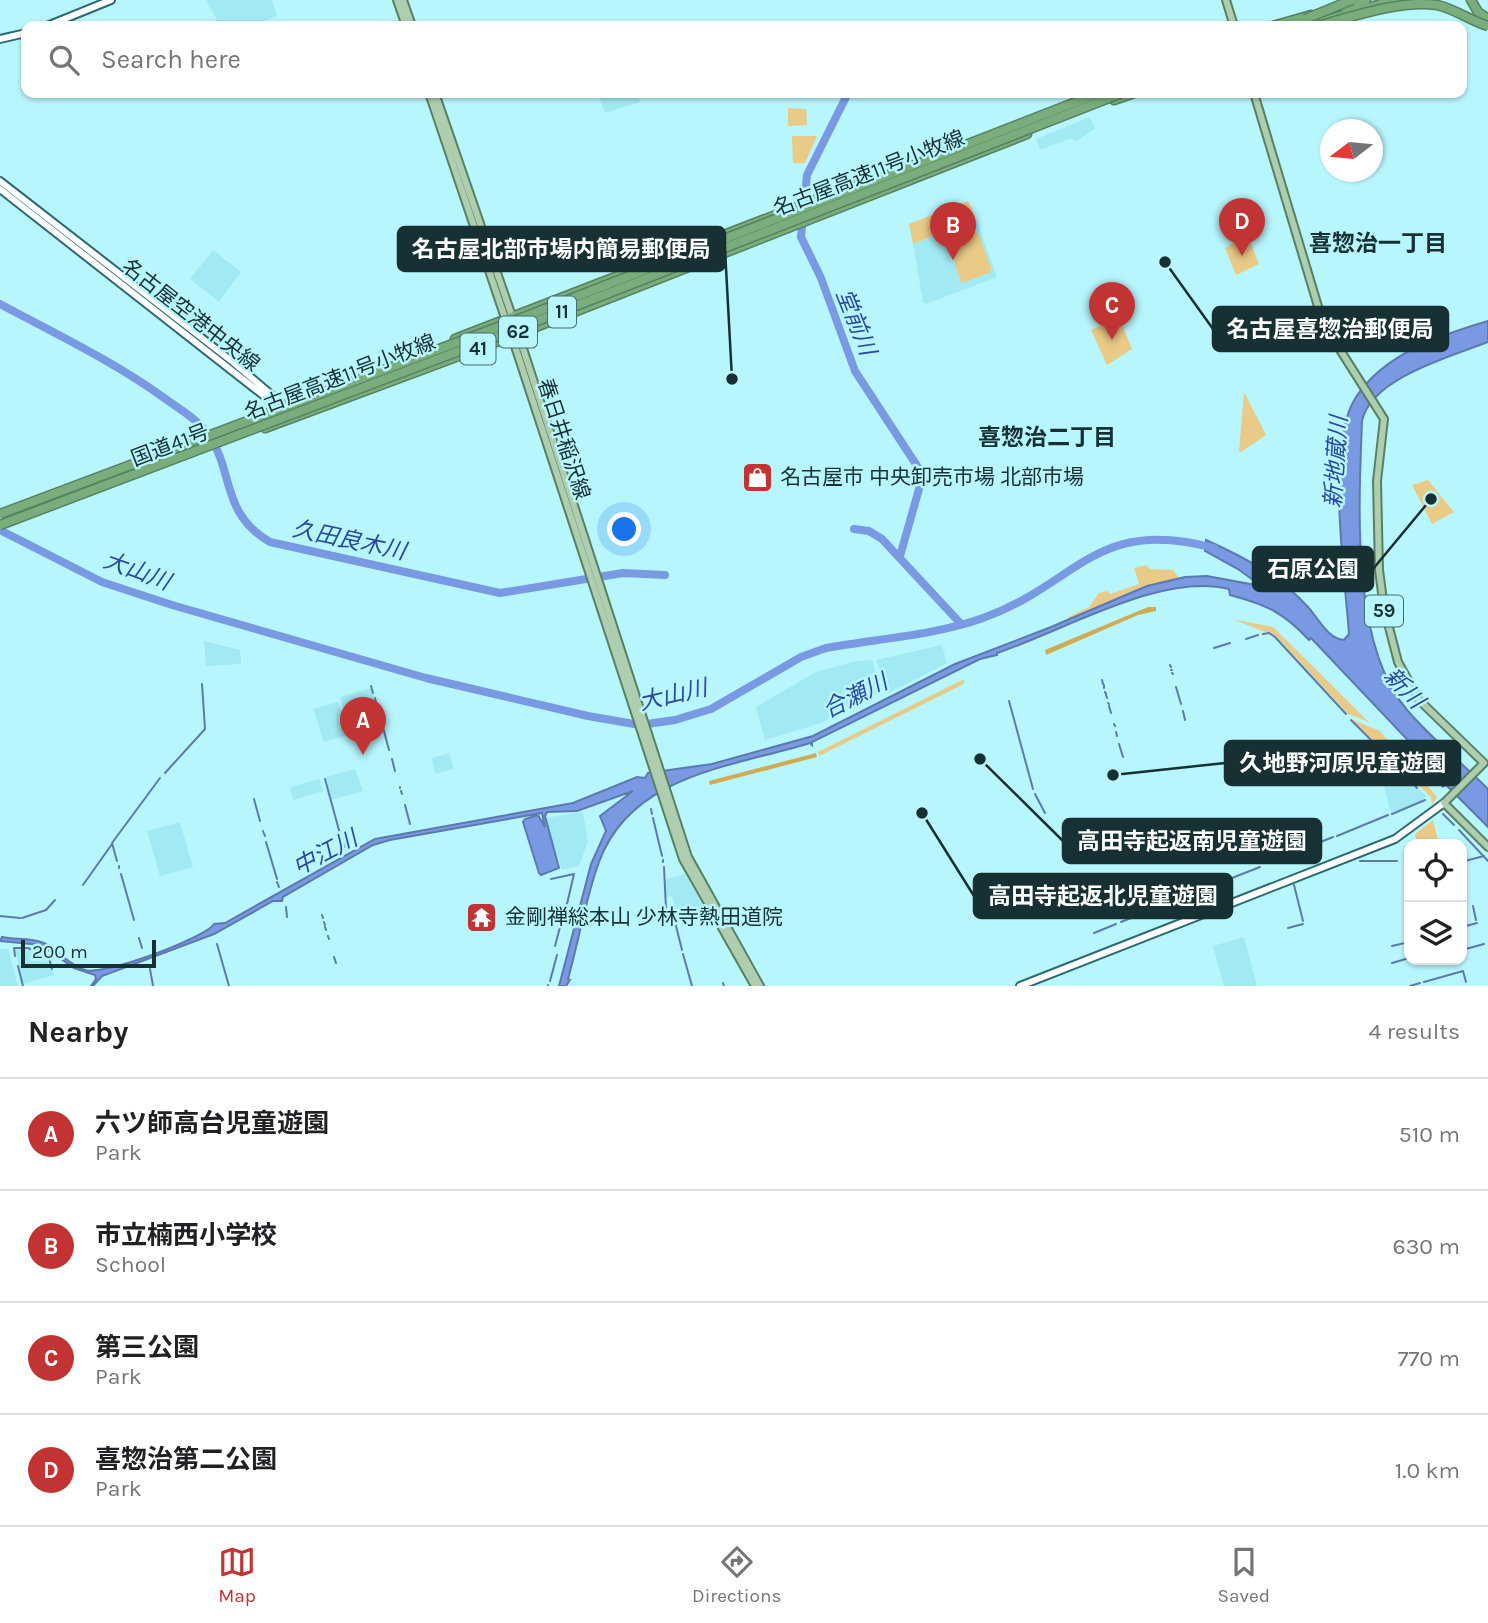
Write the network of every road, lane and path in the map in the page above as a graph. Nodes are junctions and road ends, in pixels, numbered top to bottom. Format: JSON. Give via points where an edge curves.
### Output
{"nodes":[{"id":1,"x":111,"y":0,"type":"edge"},
{"id":2,"x":397,"y":0,"type":"edge"},
{"id":3,"x":403,"y":0,"type":"edge"},
{"id":4,"x":1226,"y":0,"type":"edge"},
{"id":5,"x":1352,"y":0,"type":"edge"},
{"id":6,"x":1357,"y":0,"type":"edge"},
{"id":7,"x":1366,"y":0,"type":"edge"},
{"id":8,"x":1395,"y":0,"type":"edge"},
{"id":9,"x":1406,"y":0,"type":"edge"},
{"id":10,"x":1471,"y":0,"type":"edge"},
{"id":11,"x":1488,"y":19,"type":"edge"},
{"id":12,"x":59,"y":21,"type":"edge"},
{"id":13,"x":404,"y":21,"type":"edge"},
{"id":14,"x":410,"y":21,"type":"edge"},
{"id":15,"x":1232,"y":21,"type":"edge"},
{"id":16,"x":1289,"y":21,"type":"edge"},
{"id":17,"x":1309,"y":21,"type":"edge"},
{"id":18,"x":1310,"y":21,"type":"edge"},
{"id":19,"x":1313,"y":21,"type":"edge"},
{"id":20,"x":1336,"y":21,"type":"edge"},
{"id":21,"x":1338,"y":21,"type":"edge"},
{"id":22,"x":1488,"y":28,"type":"edge"},
{"id":23,"x":21,"y":34,"type":"edge"},
{"id":24,"x":0,"y":39,"type":"edge"},
{"id":25,"x":431,"y":98,"type":"edge"},
{"id":26,"x":437,"y":98,"type":"edge"},
{"id":27,"x":1079,"y":98,"type":"edge"},
{"id":28,"x":1086,"y":98,"type":"edge"},
{"id":29,"x":1099,"y":98,"type":"edge"},
{"id":30,"x":1109,"y":98,"type":"edge"},
{"id":31,"x":1121,"y":98,"type":"edge"},
{"id":32,"x":1256,"y":98,"type":"edge"},
{"id":33,"x":910,"y":166,"type":"junction"},
{"id":34,"x":0,"y":181,"type":"edge"},
{"id":35,"x":0,"y":189,"type":"edge"},
{"id":36,"x":798,"y":224,"type":"junction"},
{"id":37,"x":512,"y":317,"type":"junction"},
{"id":38,"x":515,"y":335,"type":"junction"},
{"id":39,"x":282,"y":406,"type":"junction"},
{"id":40,"x":292,"y":419,"type":"junction"},
{"id":41,"x":0,"y":513,"type":"edge"},
{"id":42,"x":3,"y":525,"type":"edge"},
{"id":43,"x":1484,"y":763,"type":"edge"},
{"id":44,"x":1446,"y":801,"type":"junction"},
{"id":45,"x":1488,"y":847,"type":"edge"},
{"id":46,"x":757,"y":986,"type":"edge"},
{"id":47,"x":1020,"y":986,"type":"edge"}],
"edges":[{"from":1,"to":12,"type":"main road"},
{"from":2,"to":13,"type":"main road"},
{"from":3,"to":14,"type":"main road"},
{"from":4,"to":15,"type":"main road"},
{"from":5,"to":17,"type":"highway","bridge":true},
{"from":6,"to":16,"type":"highway"},
{"from":7,"to":18,"type":"highway","bridge":true},
{"from":8,"to":19,"type":"highway","bridge":true},
{"from":9,"to":20,"type":"highway"},
{"from":10,"to":11,"type":"highway"},
{"from":21,"to":22,"type":"highway","bridge":true,"via":[[1420,3],[1441,6]]},
{"from":23,"to":24,"type":"main road"},
{"from":25,"to":37,"type":"main road","name":"春日井稲沢線","number":"62"},
{"from":26,"to":37,"type":"main road","name":"春日井稲沢線","number":"62"},
{"from":27,"to":37,"type":"highway","name":"国道41号","number":"41"},
{"from":28,"to":33,"type":"highway","name":"名古屋高速11号小牧線","number":"11","bridge":true},
{"from":29,"to":36,"type":"highway","bridge":true,"via":[[909,173],[906,179]]},
{"from":30,"to":42,"type":"highway","name":"名古屋高速11号小牧線","number":"11","bridge":true},
{"from":31,"to":36,"type":"highway","name":"国道41号","number":"41"},
{"from":32,"to":43,"type":"main road","number":"59","via":[[1323,323],[1384,419],[1377,481],[1379,570],[1398,662],[1419,700]]},
{"from":33,"to":37,"type":"highway","bridge":true,"via":[[617,284]]},
{"from":33,"to":41,"type":"highway","name":"名古屋高速11号小牧線","number":"11","bridge":true,"via":[[506,324]]},
{"from":34,"to":39,"type":"main road","name":"名古屋空港中央線"},
{"from":35,"to":39,"type":"main road","name":"名古屋空港中央線"},
{"from":36,"to":38,"type":"highway","name":"国道41号","number":"41"},
{"from":37,"to":38,"type":"main road","name":"春日井稲沢線","number":"62"},
{"from":37,"to":39,"type":"highway","name":"国道41号","number":"41"},
{"from":38,"to":40,"type":"highway","name":"国道41号","number":"41"},
{"from":38,"to":46,"type":"main road","name":"春日井稲沢線","number":"62","via":[[694,881]]},
{"from":39,"to":40,"type":"main road","name":"名古屋空港中央線"},
{"from":39,"to":41,"type":"highway","name":"国道41号","number":"41","bridge":true},
{"from":40,"to":42,"type":"highway","name":"国道41号","number":"41","bridge":true},
{"from":43,"to":44,"type":"main road","number":"59"},
{"from":44,"to":45,"type":"main road"},
{"from":44,"to":47,"type":"main road","via":[[1395,839]]}]}
